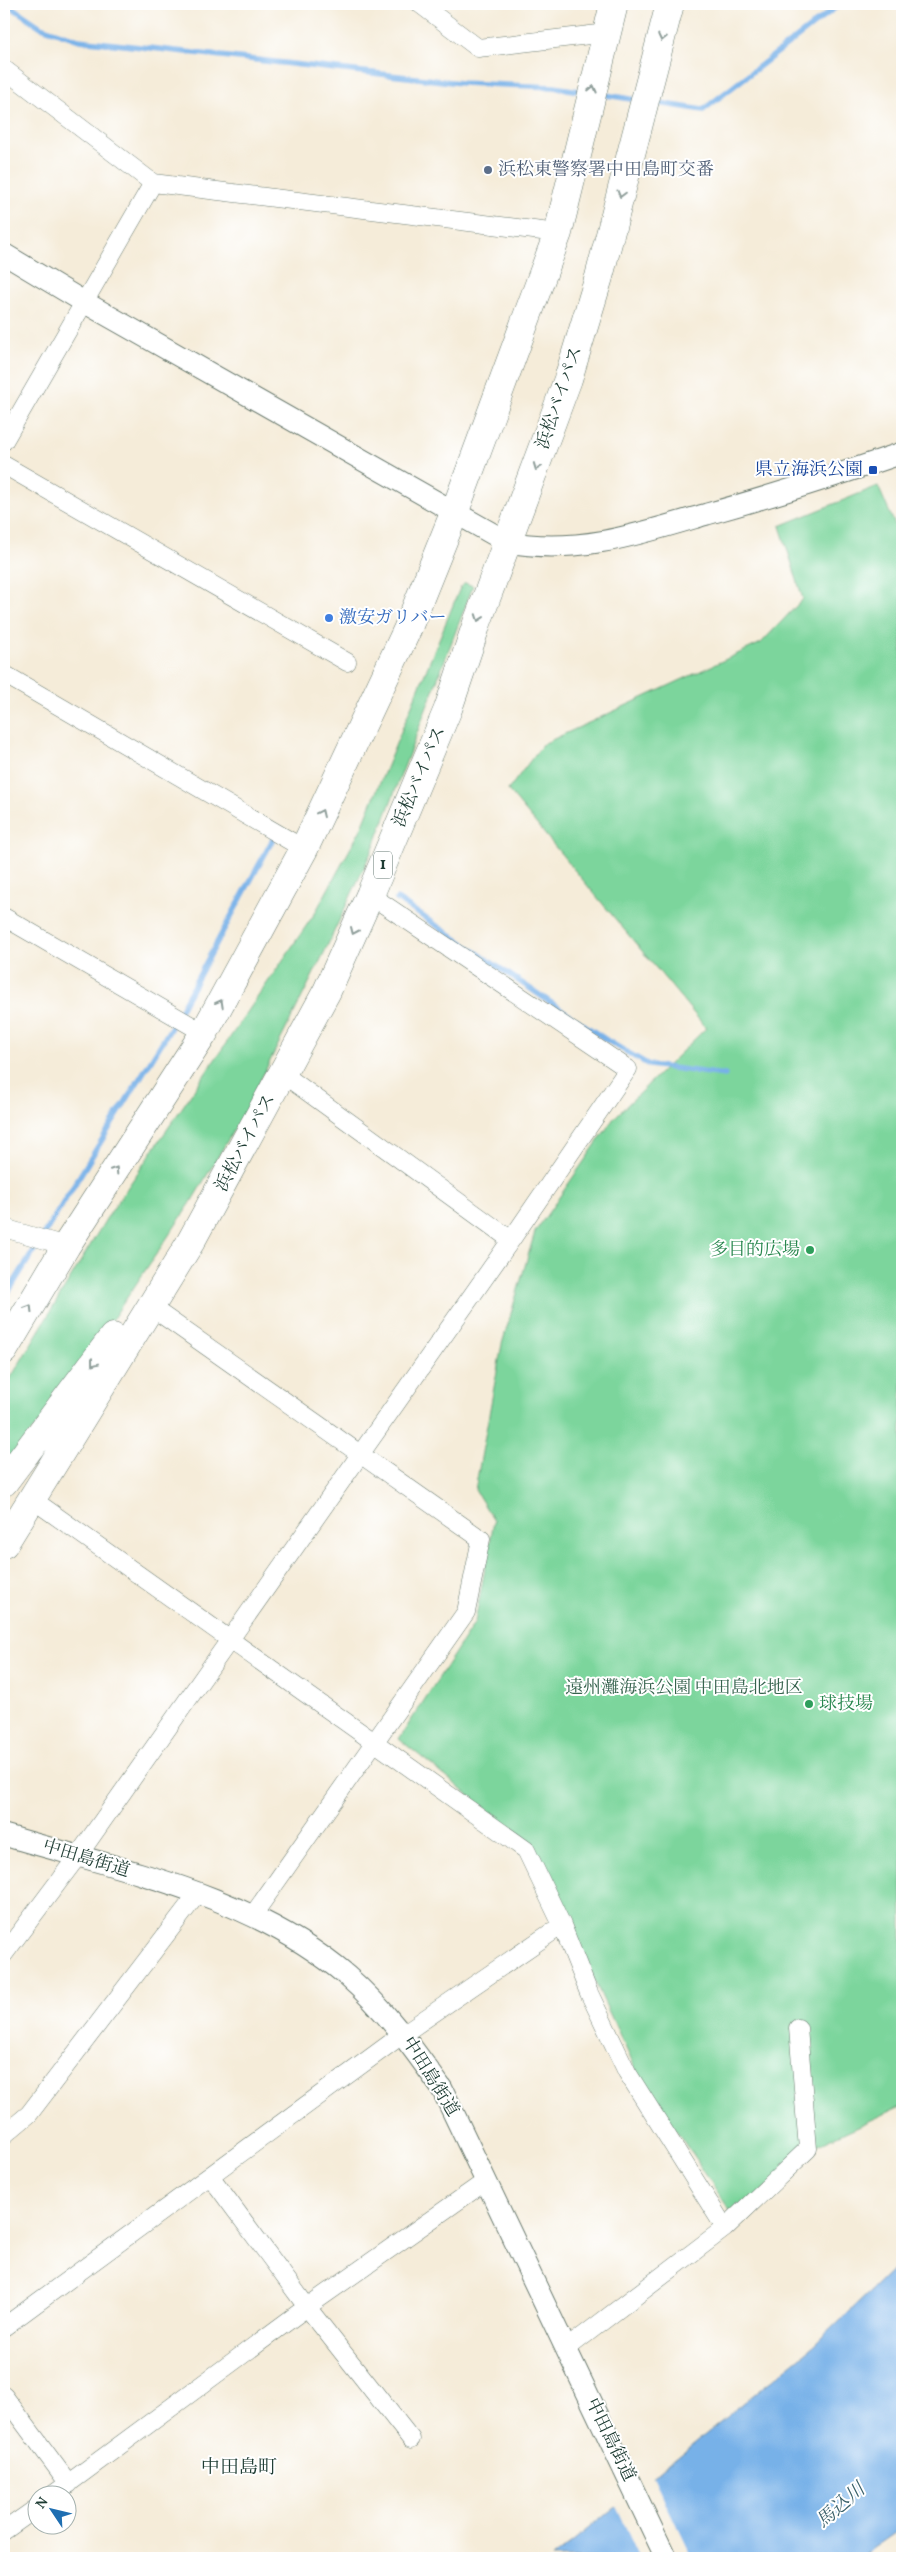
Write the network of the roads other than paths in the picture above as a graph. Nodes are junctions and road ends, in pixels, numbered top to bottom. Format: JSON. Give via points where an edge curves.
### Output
{"nodes":[{"id":1,"x":420,"y":4,"type":"edge"},
{"id":2,"x":614,"y":4,"type":"edge"},
{"id":3,"x":670,"y":4,"type":"edge"},
{"id":4,"x":604,"y":46,"type":"junction"},
{"id":5,"x":4,"y":69,"type":"edge"},
{"id":6,"x":153,"y":183,"type":"junction"},
{"id":7,"x":558,"y":233,"type":"junction"},
{"id":8,"x":4,"y":254,"type":"edge"},
{"id":9,"x":84,"y":302,"type":"junction"},
{"id":10,"x":4,"y":441,"type":"edge"},
{"id":11,"x":902,"y":453,"type":"edge"},
{"id":12,"x":4,"y":465,"type":"edge"},
{"id":13,"x":455,"y":511,"type":"junction"},
{"id":14,"x":507,"y":542,"type":"junction"},
{"id":15,"x":347,"y":662,"type":"dead end"},
{"id":16,"x":4,"y":674,"type":"edge"},
{"id":17,"x":304,"y":849,"type":"junction"},
{"id":18,"x":370,"y":895,"type":"junction"},
{"id":19,"x":4,"y":917,"type":"edge"},
{"id":20,"x":196,"y":1028,"type":"junction"},
{"id":21,"x":283,"y":1074,"type":"junction"},
{"id":22,"x":4,"y":1228,"type":"edge"},
{"id":23,"x":511,"y":1240,"type":"junction"},
{"id":24,"x":190,"y":1243,"type":"junction"},
{"id":25,"x":60,"y":1244,"type":"junction"},
{"id":26,"x":151,"y":1307,"type":"junction"},
{"id":27,"x":4,"y":1350,"type":"edge"},
{"id":28,"x":361,"y":1452,"type":"junction"},
{"id":29,"x":4,"y":1482,"type":"edge"},
{"id":30,"x":32,"y":1499,"type":"junction"},
{"id":31,"x":4,"y":1544,"type":"edge"},
{"id":32,"x":228,"y":1640,"type":"junction"},
{"id":33,"x":374,"y":1744,"type":"junction"},
{"id":34,"x":4,"y":1835,"type":"edge"},
{"id":35,"x":78,"y":1857,"type":"junction"},
{"id":36,"x":198,"y":1893,"type":"junction"},
{"id":37,"x":254,"y":1915,"type":"junction"},
{"id":38,"x":562,"y":1925,"type":"junction"},
{"id":39,"x":4,"y":1954,"type":"edge"},
{"id":40,"x":798,"y":2028,"type":"dead end"},
{"id":41,"x":403,"y":2034,"type":"junction"},
{"id":42,"x":4,"y":2135,"type":"edge"},
{"id":43,"x":211,"y":2177,"type":"junction"},
{"id":44,"x":486,"y":2182,"type":"junction"},
{"id":45,"x":725,"y":2228,"type":"junction"},
{"id":46,"x":307,"y":2307,"type":"junction"},
{"id":47,"x":4,"y":2327,"type":"edge"},
{"id":48,"x":566,"y":2349,"type":"junction"},
{"id":49,"x":4,"y":2396,"type":"edge"},
{"id":50,"x":412,"y":2439,"type":"dead end"},
{"id":51,"x":69,"y":2484,"type":"joint"},
{"id":52,"x":28,"y":2514,"type":"edge"},
{"id":53,"x":4,"y":2532,"type":"edge"},
{"id":54,"x":666,"y":2558,"type":"edge"}],
"edges":[{"from":1,"to":4,"type":"street","via":[[478,48]]},
{"from":2,"to":4,"type":"highway"},
{"from":3,"to":14,"type":"highway","name":"浜松バイパス","number":"1","one_way":true,"via":[[599,277],[568,379]]},
{"from":7,"to":4,"type":"highway","one_way":true},
{"from":5,"to":6,"type":"street"},
{"from":6,"to":7,"type":"street"},
{"from":6,"to":9,"type":"street"},
{"from":7,"to":13,"type":"highway"},
{"from":8,"to":9,"type":"street"},
{"from":9,"to":10,"type":"street"},
{"from":9,"to":13,"type":"street"},
{"from":11,"to":14,"type":"street","via":[[796,490],[657,529],[580,546],[534,547]]},
{"from":12,"to":15,"type":"street"},
{"from":13,"to":14,"type":"street"},
{"from":17,"to":13,"type":"highway","one_way":true,"via":[[406,630]]},
{"from":14,"to":18,"type":"highway","name":"浜松バイパス","number":"1","one_way":true,"via":[[448,709]]},
{"from":16,"to":17,"type":"street"},
{"from":20,"to":17,"type":"highway","one_way":true},
{"from":18,"to":21,"type":"highway","name":"浜松バイパス","number":"1","one_way":true,"via":[[327,991]]},
{"from":18,"to":23,"type":"street","via":[[628,1069]]},
{"from":19,"to":20,"type":"street"},
{"from":25,"to":20,"type":"highway","one_way":true},
{"from":21,"to":23,"type":"street"},
{"from":21,"to":24,"type":"highway","name":"浜松バイパス","number":"1"},
{"from":22,"to":25,"type":"street"},
{"from":23,"to":28,"type":"street"},
{"from":24,"to":26,"type":"highway","name":"浜松バイパス","number":"1"},
{"from":24,"to":29,"type":"highway","one_way":true,"via":[[135,1309]]},
{"from":27,"to":25,"type":"highway","one_way":true},
{"from":26,"to":28,"type":"street"},
{"from":26,"to":30,"type":"highway","name":"浜松バイパス","number":"1"},
{"from":28,"to":32,"type":"street"},
{"from":28,"to":33,"type":"street","via":[[481,1539],[466,1612]]},
{"from":30,"to":31,"type":"highway","name":"浜松バイパス","number":"1"},
{"from":30,"to":32,"type":"street"},
{"from":32,"to":33,"type":"street"},
{"from":32,"to":35,"type":"street"},
{"from":33,"to":37,"type":"street"},
{"from":33,"to":38,"type":"street","via":[[526,1850]]},
{"from":34,"to":35,"type":"street","name":"中田島街道"},
{"from":35,"to":36,"type":"street","name":"中田島街道"},
{"from":35,"to":39,"type":"street"},
{"from":36,"to":37,"type":"street","name":"中田島街道"},
{"from":36,"to":42,"type":"street","via":[[29,2114]]},
{"from":37,"to":41,"type":"street","name":"中田島街道","via":[[299,1941],[347,1976]]},
{"from":38,"to":41,"type":"street"},
{"from":38,"to":45,"type":"street","via":[[589,1993],[627,2072]]},
{"from":40,"to":45,"type":"street","via":[[808,2150]]},
{"from":41,"to":43,"type":"street"},
{"from":41,"to":44,"type":"street","name":"中田島街道","via":[[442,2089]]},
{"from":43,"to":46,"type":"street"},
{"from":43,"to":47,"type":"street"},
{"from":44,"to":46,"type":"street"},
{"from":44,"to":48,"type":"street","name":"中田島街道"},
{"from":45,"to":48,"type":"street"},
{"from":46,"to":50,"type":"street"},
{"from":46,"to":51,"type":"street"},
{"from":48,"to":54,"type":"street","name":"中田島街道"},
{"from":49,"to":51,"type":"street"},
{"from":52,"to":53,"type":"street"}]}
